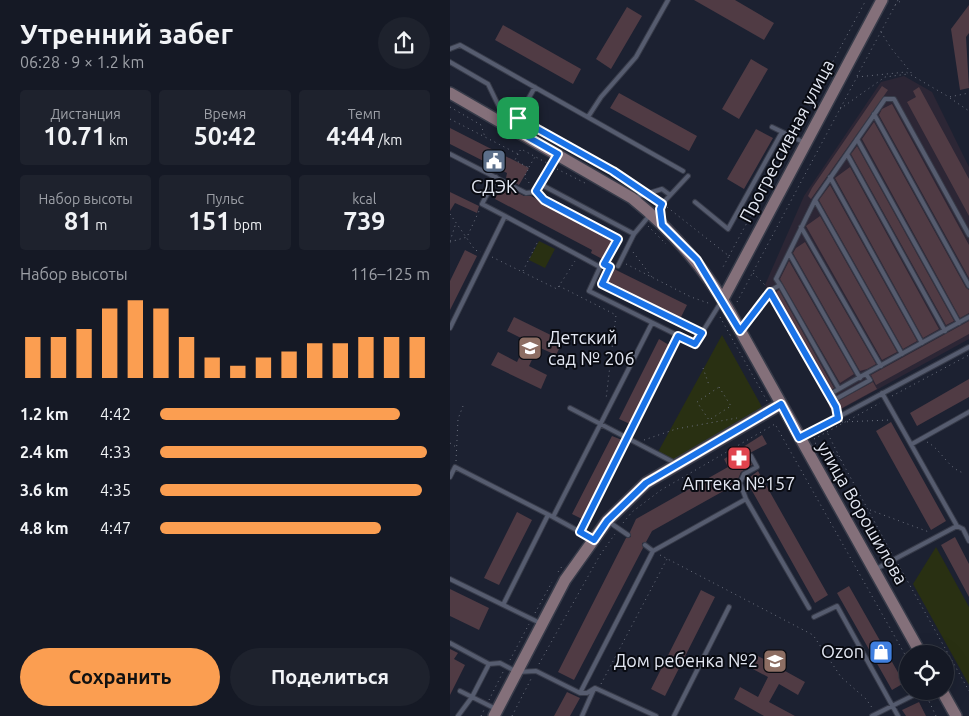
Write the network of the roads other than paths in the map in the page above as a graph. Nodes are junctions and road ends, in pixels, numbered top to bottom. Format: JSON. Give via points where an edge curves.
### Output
{"nodes":[{"id":1,"x":668,"y":0,"type":"edge"},
{"id":2,"x":882,"y":0,"type":"edge"},
{"id":3,"x":450,"y":49,"type":"edge"},
{"id":4,"x":450,"y":62,"type":"edge"},
{"id":5,"x":535,"y":87,"type":"junction"},
{"id":6,"x":450,"y":93,"type":"edge"},
{"id":7,"x":874,"y":114,"type":"junction"},
{"id":8,"x":588,"y":117,"type":"junction"},
{"id":9,"x":512,"y":124,"type":"junction"},
{"id":10,"x":772,"y":127,"type":"dead end"},
{"id":11,"x":782,"y":132,"type":"junction"},
{"id":12,"x":857,"y":139,"type":"junction"},
{"id":13,"x":805,"y":143,"type":"junction"},
{"id":14,"x":450,"y":154,"type":"edge"},
{"id":15,"x":847,"y":154,"type":"junction"},
{"id":16,"x":560,"y":155,"type":"junction"},
{"id":17,"x":683,"y":170,"type":"dead end"},
{"id":18,"x":688,"y":176,"type":"dead end"},
{"id":19,"x":496,"y":177,"type":"junction"},
{"id":20,"x":830,"y":177,"type":"junction"},
{"id":21,"x":542,"y":185,"type":"junction"},
{"id":22,"x":670,"y":195,"type":"junction"},
{"id":23,"x":629,"y":196,"type":"junction"},
{"id":24,"x":815,"y":200,"type":"junction"},
{"id":25,"x":695,"y":202,"type":"dead end"},
{"id":26,"x":652,"y":214,"type":"junction"},
{"id":27,"x":505,"y":216,"type":"junction"},
{"id":28,"x":662,"y":225,"type":"junction"},
{"id":29,"x":801,"y":227,"type":"junction"},
{"id":30,"x":634,"y":234,"type":"junction"},
{"id":31,"x":969,"y":235,"type":"edge"},
{"id":32,"x":789,"y":253,"type":"junction"},
{"id":33,"x":618,"y":266,"type":"dead end"},
{"id":34,"x":780,"y":286,"type":"junction"},
{"id":35,"x":969,"y":286,"type":"edge"},
{"id":36,"x":718,"y":302,"type":"junction"},
{"id":37,"x":969,"y":318,"type":"edge"},
{"id":38,"x":652,"y":323,"type":"junction"},
{"id":39,"x":959,"y":323,"type":"junction"},
{"id":40,"x":450,"y":328,"type":"edge"},
{"id":41,"x":740,"y":331,"type":"junction"},
{"id":42,"x":945,"y":331,"type":"junction"},
{"id":43,"x":678,"y":336,"type":"junction"},
{"id":44,"x":922,"y":343,"type":"junction"},
{"id":45,"x":969,"y":347,"type":"edge"},
{"id":46,"x":902,"y":354,"type":"junction"},
{"id":47,"x":881,"y":366,"type":"junction"},
{"id":48,"x":866,"y":374,"type":"junction"},
{"id":49,"x":860,"y":378,"type":"junction"},
{"id":50,"x":839,"y":389,"type":"junction"},
{"id":51,"x":882,"y":393,"type":"junction"},
{"id":52,"x":781,"y":404,"type":"junction"},
{"id":53,"x":570,"y":408,"type":"dead end"},
{"id":54,"x":969,"y":412,"type":"edge"},
{"id":55,"x":601,"y":424,"type":"junction"},
{"id":56,"x":627,"y":438,"type":"junction"},
{"id":57,"x":804,"y":440,"type":"junction"},
{"id":58,"x":912,"y":444,"type":"junction"},
{"id":59,"x":751,"y":456,"type":"dead end"},
{"id":60,"x":678,"y":465,"type":"junction"},
{"id":61,"x":450,"y":477,"type":"edge"},
{"id":62,"x":746,"y":499,"type":"junction"},
{"id":63,"x":551,"y":516,"type":"junction"},
{"id":64,"x":607,"y":521,"type":"junction"},
{"id":65,"x":957,"y":526,"type":"junction"},
{"id":66,"x":580,"y":532,"type":"junction"},
{"id":67,"x":628,"y":535,"type":"dead end"},
{"id":68,"x":594,"y":540,"type":"junction"},
{"id":69,"x":969,"y":541,"type":"edge"},
{"id":70,"x":644,"y":545,"type":"dead end"},
{"id":71,"x":653,"y":551,"type":"junction"},
{"id":72,"x":874,"y":570,"type":"junction"},
{"id":73,"x":450,"y":579,"type":"edge"},
{"id":74,"x":503,"y":604,"type":"junction"},
{"id":75,"x":730,"y":607,"type":"dead end"},
{"id":76,"x":809,"y":608,"type":"dead end"},
{"id":77,"x":814,"y":617,"type":"dead end"},
{"id":78,"x":542,"y":624,"type":"junction"},
{"id":79,"x":450,"y":643,"type":"edge"},
{"id":80,"x":916,"y":645,"type":"edge"},
{"id":81,"x":489,"y":664,"type":"junction"},
{"id":82,"x":517,"y":672,"type":"junction"},
{"id":83,"x":596,"y":689,"type":"junction"},
{"id":84,"x":460,"y":691,"type":"dead end"},
{"id":85,"x":580,"y":693,"type":"junction"},
{"id":86,"x":472,"y":697,"type":"junction"},
{"id":87,"x":903,"y":700,"type":"edge"},
{"id":88,"x":947,"y":700,"type":"edge"},
{"id":89,"x":892,"y":705,"type":"junction"},
{"id":90,"x":496,"y":713,"type":"edge"},
{"id":91,"x":873,"y":715,"type":"edge"},
{"id":92,"x":458,"y":716,"type":"edge"},
{"id":93,"x":582,"y":716,"type":"edge"},
{"id":94,"x":656,"y":716,"type":"edge"},
{"id":95,"x":674,"y":716,"type":"edge"},
{"id":96,"x":898,"y":716,"type":"edge"},
{"id":97,"x":956,"y":716,"type":"edge"}],
"edges":[{"from":1,"to":8,"type":"lane","via":[[636,57],[601,96]]},
{"from":2,"to":13,"type":"main road","name":"Прогрессивная улица"},
{"from":3,"to":5,"type":"lane","via":[[460,45]]},
{"from":4,"to":9,"type":"lane","via":[[488,84]]},
{"from":5,"to":8,"type":"lane"},
{"from":5,"to":9,"type":"lane"},
{"from":6,"to":9,"type":"main road","name":"улица Ворошилова"},
{"from":7,"to":12,"type":"lane"},
{"from":7,"to":31,"type":"lane","via":[[885,99],[894,99]]},
{"from":7,"to":35,"type":"lane"},
{"from":8,"to":17,"type":"lane"},
{"from":9,"to":16,"type":"main road","name":"улица Ворошилова"},
{"from":10,"to":11,"type":"lane"},
{"from":11,"to":13,"type":"lane"},
{"from":11,"to":25,"type":"lane","via":[[728,229]]},
{"from":12,"to":15,"type":"lane"},
{"from":12,"to":39,"type":"lane"},
{"from":13,"to":36,"type":"main road","name":"Прогрессивная улица"},
{"from":14,"to":19,"type":"lane"},
{"from":15,"to":20,"type":"lane"},
{"from":15,"to":42,"type":"lane"},
{"from":16,"to":21,"type":"lane"},
{"from":16,"to":23,"type":"main road","name":"улица Ворошилова"},
{"from":18,"to":22,"type":"lane"},
{"from":19,"to":21,"type":"lane","via":[[526,193],[536,191]]},
{"from":19,"to":27,"type":"lane","via":[[482,204]]},
{"from":20,"to":24,"type":"lane"},
{"from":20,"to":44,"type":"lane"},
{"from":21,"to":30,"type":"lane"},
{"from":22,"to":23,"type":"lane","via":[[662,189]]},
{"from":22,"to":28,"type":"lane","via":[[660,209]]},
{"from":23,"to":26,"type":"main road","name":"улица Ворошилова"},
{"from":24,"to":29,"type":"lane"},
{"from":24,"to":46,"type":"lane"},
{"from":26,"to":28,"type":"main road","name":"улица Ворошилова"},
{"from":26,"to":30,"type":"lane"},
{"from":27,"to":38,"type":"lane","via":[[600,267],[589,291]]},
{"from":27,"to":40,"type":"lane"},
{"from":28,"to":36,"type":"main road","name":"улица Ворошилова","via":[[697,260]]},
{"from":29,"to":32,"type":"lane"},
{"from":29,"to":47,"type":"lane"},
{"from":30,"to":33,"type":"lane"},
{"from":32,"to":34,"type":"lane","via":[[776,279]]},
{"from":32,"to":49,"type":"lane"},
{"from":34,"to":41,"type":"lane","via":[[770,292]]},
{"from":34,"to":50,"type":"lane"},
{"from":36,"to":41,"type":"main road","name":"улица Ворошилова"},
{"from":36,"to":43,"type":"lane","via":[[695,344]]},
{"from":37,"to":39,"type":"lane"},
{"from":38,"to":43,"type":"lane"},
{"from":38,"to":55,"type":"lane"},
{"from":39,"to":42,"type":"lane"},
{"from":41,"to":52,"type":"main road","name":"улица Ворошилова"},
{"from":42,"to":44,"type":"lane"},
{"from":43,"to":56,"type":"lane"},
{"from":44,"to":46,"type":"lane"},
{"from":45,"to":51,"type":"lane"},
{"from":46,"to":47,"type":"lane"},
{"from":47,"to":48,"type":"lane"},
{"from":48,"to":49,"type":"lane"},
{"from":48,"to":50,"type":"lane","via":[[870,380],[836,399],[832,393]]},
{"from":49,"to":50,"type":"lane"},
{"from":51,"to":57,"type":"lane"},
{"from":51,"to":58,"type":"lane"},
{"from":52,"to":57,"type":"main road","name":"улица Ворошилова"},
{"from":52,"to":60,"type":"main road"},
{"from":53,"to":55,"type":"lane"},
{"from":54,"to":58,"type":"lane"},
{"from":55,"to":56,"type":"lane"},
{"from":55,"to":63,"type":"lane"},
{"from":56,"to":60,"type":"lane"},
{"from":56,"to":66,"type":"lane"},
{"from":57,"to":72,"type":"main road","name":"улица Ворошилова"},
{"from":58,"to":65,"type":"lane"},
{"from":59,"to":62,"type":"lane","via":[[757,467],[744,474],[740,483]]},
{"from":60,"to":64,"type":"main road","via":[[646,483]]},
{"from":61,"to":63,"type":"lane","via":[[455,467]]},
{"from":62,"to":71,"type":"lane"},
{"from":62,"to":76,"type":"lane"},
{"from":63,"to":66,"type":"lane"},
{"from":63,"to":74,"type":"lane"},
{"from":64,"to":67,"type":"lane"},
{"from":64,"to":68,"type":"main road"},
{"from":65,"to":69,"type":"lane","via":[[963,529]]},
{"from":65,"to":72,"type":"lane"},
{"from":66,"to":68,"type":"lane"},
{"from":68,"to":78,"type":"main road","via":[[565,580]]},
{"from":70,"to":71,"type":"lane"},
{"from":71,"to":85,"type":"lane"},
{"from":72,"to":80,"type":"main road","name":"улица Ворошилова"},
{"from":73,"to":74,"type":"lane"},
{"from":74,"to":78,"type":"lane"},
{"from":75,"to":95,"type":"lane"},
{"from":77,"to":89,"type":"lane","via":[[837,606]]},
{"from":78,"to":82,"type":"main road"},
{"from":79,"to":81,"type":"lane"},
{"from":81,"to":82,"type":"lane","via":[[500,664]]},
{"from":81,"to":86,"type":"lane"},
{"from":82,"to":85,"type":"lane","via":[[536,671]]},
{"from":82,"to":90,"type":"main road"},
{"from":83,"to":85,"type":"lane"},
{"from":83,"to":93,"type":"lane"},
{"from":83,"to":94,"type":"lane"},
{"from":84,"to":86,"type":"lane"},
{"from":86,"to":90,"type":"lane"},
{"from":86,"to":92,"type":"lane"},
{"from":87,"to":89,"type":"lane"},
{"from":88,"to":97,"type":"main road"},
{"from":89,"to":91,"type":"lane"},
{"from":89,"to":96,"type":"lane"}]}
